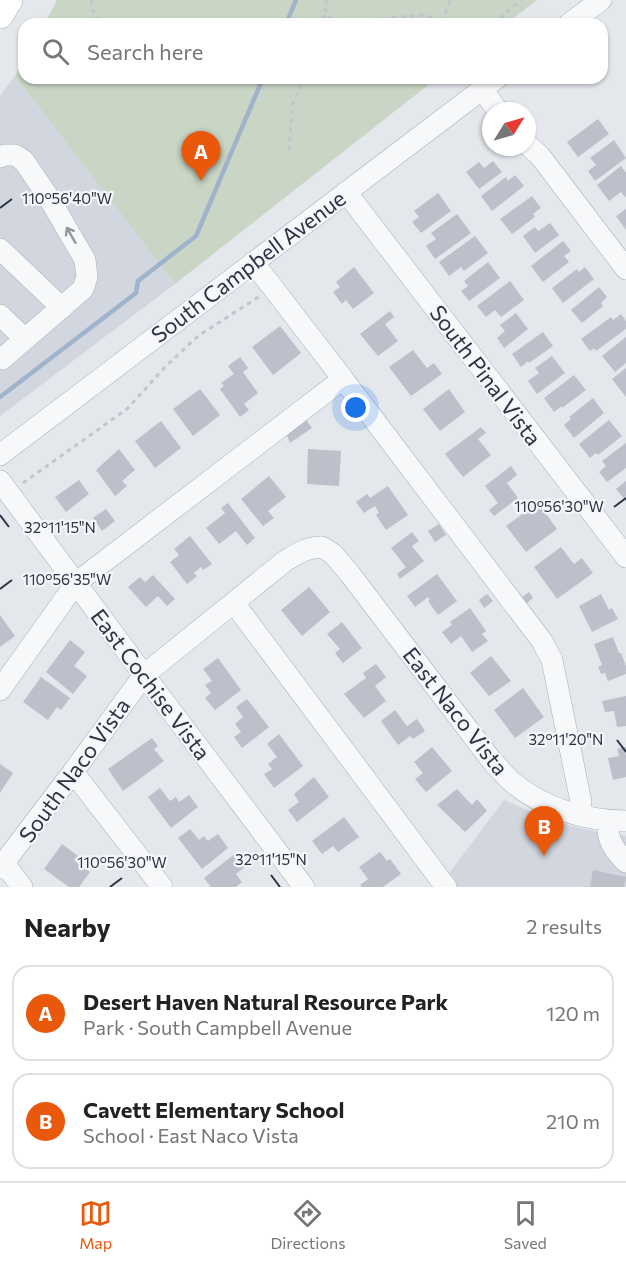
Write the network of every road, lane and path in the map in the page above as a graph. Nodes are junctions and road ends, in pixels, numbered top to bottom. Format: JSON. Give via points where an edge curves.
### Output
{"nodes":[{"id":1,"x":9,"y":0,"type":"edge"},
{"id":2,"x":91,"y":0,"type":"edge"},
{"id":3,"x":327,"y":0,"type":"edge"},
{"id":4,"x":450,"y":0,"type":"edge"},
{"id":5,"x":522,"y":0,"type":"edge"},
{"id":6,"x":602,"y":0,"type":"edge"},
{"id":7,"x":328,"y":13,"type":"junction"},
{"id":8,"x":0,"y":15,"type":"edge"},
{"id":9,"x":97,"y":18,"type":"edge"},
{"id":10,"x":322,"y":18,"type":"edge"},
{"id":11,"x":331,"y":18,"type":"edge"},
{"id":12,"x":388,"y":18,"type":"edge"},
{"id":13,"x":432,"y":18,"type":"edge"},
{"id":14,"x":443,"y":18,"type":"edge"},
{"id":15,"x":500,"y":18,"type":"edge"},
{"id":16,"x":577,"y":18,"type":"edge"},
{"id":17,"x":301,"y":84,"type":"edge"},
{"id":18,"x":489,"y":84,"type":"edge"},
{"id":19,"x":490,"y":84,"type":"edge"},
{"id":20,"x":495,"y":102,"type":"edge"},
{"id":21,"x":289,"y":150,"type":"dead end"},
{"id":22,"x":536,"y":152,"type":"edge"},
{"id":23,"x":0,"y":157,"type":"edge"},
{"id":24,"x":346,"y":192,"type":"junction"},
{"id":25,"x":0,"y":249,"type":"edge"},
{"id":26,"x":253,"y":262,"type":"junction"},
{"id":27,"x":626,"y":269,"type":"edge"},
{"id":28,"x":272,"y":288,"type":"junction"},
{"id":29,"x":62,"y":308,"type":"junction"},
{"id":30,"x":0,"y":315,"type":"edge"},
{"id":31,"x":25,"y":339,"type":"junction"},
{"id":32,"x":0,"y":359,"type":"edge"},
{"id":33,"x":343,"y":379,"type":"junction"},
{"id":34,"x":0,"y":455,"type":"edge"},
{"id":35,"x":4,"y":487,"type":"edge"},
{"id":36,"x":323,"y":539,"type":"joint"},
{"id":37,"x":626,"y":558,"type":"edge"},
{"id":38,"x":75,"y":583,"type":"junction"},
{"id":39,"x":234,"y":603,"type":"junction"},
{"id":40,"x":144,"y":675,"type":"junction"},
{"id":41,"x":0,"y":690,"type":"edge"},
{"id":42,"x":73,"y":772,"type":"junction"},
{"id":43,"x":578,"y":814,"type":"junction"},
{"id":44,"x":617,"y":821,"type":"edge"},
{"id":45,"x":626,"y":862,"type":"edge"},
{"id":46,"x":2,"y":866,"type":"edge"},
{"id":47,"x":22,"y":887,"type":"edge"},
{"id":48,"x":162,"y":887,"type":"edge"},
{"id":49,"x":304,"y":887,"type":"edge"},
{"id":50,"x":446,"y":887,"type":"edge"}],
"edges":[{"from":1,"to":8,"type":"main road"},
{"from":2,"to":9,"type":"path"},
{"from":3,"to":7,"type":"path","via":[[324,8]]},
{"from":4,"to":14,"type":"path"},
{"from":5,"to":15,"type":"path"},
{"from":6,"to":16,"type":"street"},
{"from":7,"to":10,"type":"path"},
{"from":7,"to":11,"type":"path"},
{"from":12,"to":13,"type":"path"},
{"from":17,"to":21,"type":"path","via":[[292,106]]},
{"from":18,"to":24,"type":"street","name":"South Campbell Avenue"},
{"from":19,"to":20,"type":"street"},
{"from":22,"to":27,"type":"street"},
{"from":29,"to":23,"type":"street","one_way":true,"via":[[83,289],[87,277],[85,260],[24,161],[15,155]]},
{"from":24,"to":26,"type":"street","name":"South Campbell Avenue"},
{"from":24,"to":37,"type":"street","name":"South Pinal Vista"},
{"from":25,"to":29,"type":"street"},
{"from":26,"to":28,"type":"street"},
{"from":26,"to":34,"type":"street","name":"South Campbell Avenue"},
{"from":28,"to":33,"type":"street"},
{"from":28,"to":35,"type":"path","via":[[198,336],[127,409]]},
{"from":29,"to":31,"type":"street"},
{"from":30,"to":31,"type":"street"},
{"from":31,"to":32,"type":"street"},
{"from":33,"to":38,"type":"street"},
{"from":33,"to":43,"type":"street","via":[[542,640],[552,660],[581,802]]},
{"from":35,"to":38,"type":"street","name":"East Cochise Vista"},
{"from":36,"to":39,"type":"street","name":"South Naco Vista","via":[[285,561]]},
{"from":36,"to":43,"type":"street","name":"East Naco Vista","via":[[511,782],[536,798]]},
{"from":38,"to":40,"type":"street","name":"East Cochise Vista"},
{"from":38,"to":41,"type":"street"},
{"from":39,"to":40,"type":"street","name":"South Naco Vista"},
{"from":39,"to":50,"type":"street"},
{"from":40,"to":42,"type":"street","name":"South Naco Vista"},
{"from":40,"to":49,"type":"street","name":"East Cochise Vista"},
{"from":42,"to":46,"type":"street","name":"South Naco Vista"},
{"from":42,"to":48,"type":"street"},
{"from":43,"to":44,"type":"street","name":"East Naco Vista"},
{"from":44,"to":45,"type":"street","via":[[607,827],[613,849]]},
{"from":46,"to":47,"type":"street"}]}
